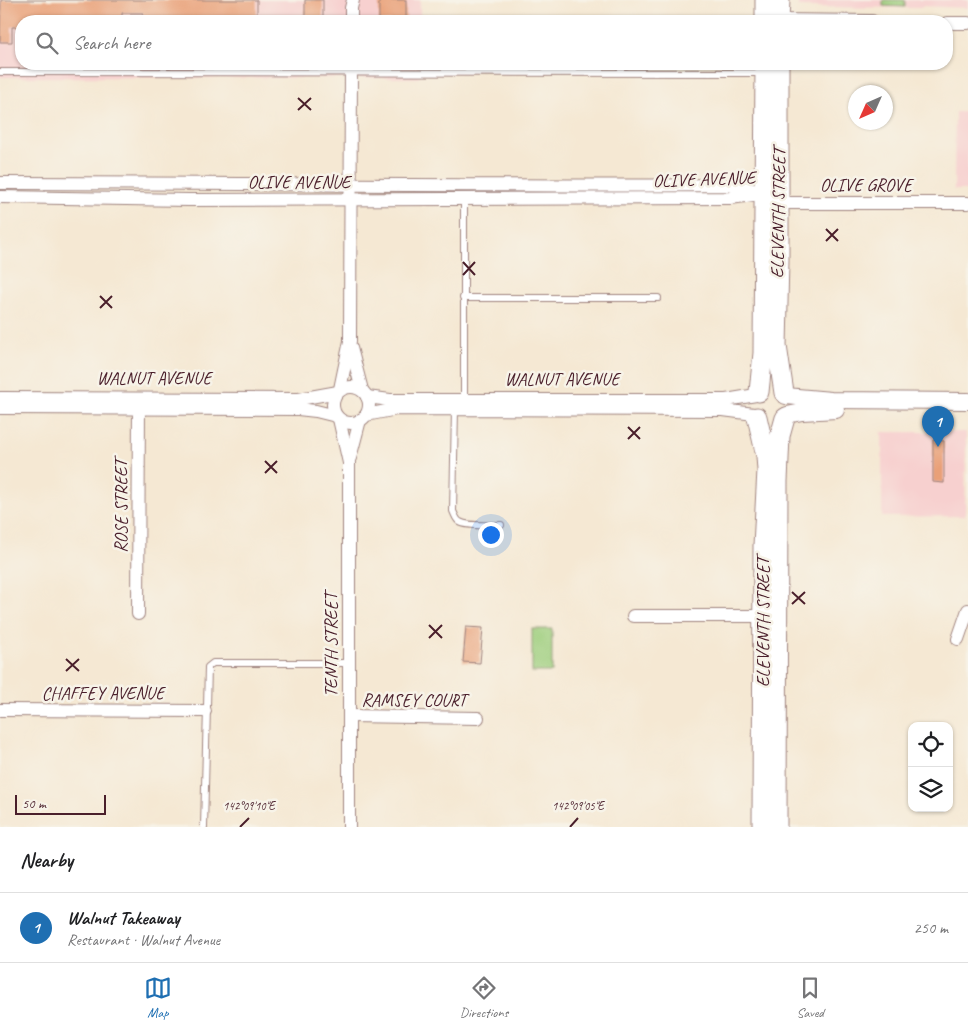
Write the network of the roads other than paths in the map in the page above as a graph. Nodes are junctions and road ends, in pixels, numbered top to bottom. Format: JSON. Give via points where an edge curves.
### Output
{"nodes":[{"id":1,"x":765,"y":0,"type":"edge"},
{"id":2,"x":780,"y":0,"type":"edge"},
{"id":3,"x":770,"y":15,"type":"edge"},
{"id":4,"x":774,"y":15,"type":"edge"},
{"id":5,"x":953,"y":23,"type":"edge"},
{"id":6,"x":968,"y":23,"type":"edge"},
{"id":7,"x":176,"y":70,"type":"edge"},
{"id":8,"x":351,"y":70,"type":"edge"},
{"id":9,"x":772,"y":70,"type":"edge"},
{"id":10,"x":0,"y":72,"type":"edge"},
{"id":11,"x":0,"y":183,"type":"edge"},
{"id":12,"x":350,"y":184,"type":"junction"},
{"id":13,"x":0,"y":197,"type":"edge"},
{"id":14,"x":350,"y":199,"type":"junction"},
{"id":15,"x":464,"y":199,"type":"junction"},
{"id":16,"x":769,"y":200,"type":"junction"},
{"id":17,"x":968,"y":203,"type":"edge"},
{"id":18,"x":463,"y":298,"type":"junction"},
{"id":19,"x":658,"y":298,"type":"dead end"},
{"id":20,"x":350,"y":340,"type":"junction"},
{"id":21,"x":339,"y":390,"type":"junction"},
{"id":22,"x":364,"y":393,"type":"junction"},
{"id":23,"x":758,"y":393,"type":"junction"},
{"id":24,"x":785,"y":394,"type":"junction"},
{"id":25,"x":0,"y":398,"type":"edge"},
{"id":26,"x":464,"y":399,"type":"junction"},
{"id":27,"x":968,"y":401,"type":"edge"},
{"id":28,"x":139,"y":403,"type":"junction"},
{"id":29,"x":0,"y":408,"type":"edge"},
{"id":30,"x":455,"y":409,"type":"junction"},
{"id":31,"x":968,"y":411,"type":"edge"},
{"id":32,"x":755,"y":416,"type":"junction"},
{"id":33,"x":338,"y":417,"type":"junction"},
{"id":34,"x":363,"y":417,"type":"junction"},
{"id":35,"x":786,"y":417,"type":"junction"},
{"id":36,"x":349,"y":463,"type":"junction"},
{"id":37,"x":501,"y":525,"type":"dead end"},
{"id":38,"x":968,"y":610,"type":"edge"},
{"id":39,"x":138,"y":614,"type":"dead end"},
{"id":40,"x":633,"y":616,"type":"dead end"},
{"id":41,"x":770,"y":616,"type":"junction"},
{"id":42,"x":958,"y":639,"type":"dead end"},
{"id":43,"x":349,"y":663,"type":"junction"},
{"id":44,"x":0,"y":710,"type":"edge"},
{"id":45,"x":205,"y":711,"type":"junction"},
{"id":46,"x":349,"y":716,"type":"junction"},
{"id":47,"x":478,"y":718,"type":"dead end"},
{"id":48,"x":204,"y":827,"type":"edge"},
{"id":49,"x":349,"y":827,"type":"edge"},
{"id":50,"x":762,"y":827,"type":"edge"},
{"id":51,"x":777,"y":827,"type":"edge"}],
"edges":[{"from":1,"to":3,"type":"main road"},
{"from":2,"to":4,"type":"main road"},
{"from":5,"to":6,"type":"street"},
{"from":7,"to":10,"type":"lane"},
{"from":8,"to":12,"type":"street"},
{"from":9,"to":16,"type":"main road","name":"ELEVENTH STREET"},
{"from":11,"to":12,"type":"street","name":"OLIVE AVENUE"},
{"from":12,"to":14,"type":"street"},
{"from":12,"to":16,"type":"street","name":"OLIVE AVENUE","via":[[726,185],[747,188]]},
{"from":13,"to":14,"type":"street","name":"OLIVE AVENUE"},
{"from":14,"to":15,"type":"street","name":"OLIVE AVENUE"},
{"from":14,"to":20,"type":"street"},
{"from":15,"to":16,"type":"street","name":"OLIVE AVENUE"},
{"from":15,"to":18,"type":"lane"},
{"from":16,"to":17,"type":"street","name":"OLIVE GROVE"},
{"from":16,"to":23,"type":"main road","name":"ELEVENTH STREET","via":[[763,353]]},
{"from":16,"to":24,"type":"main road","name":"ELEVENTH STREET","via":[[777,346]]},
{"from":18,"to":19,"type":"lane"},
{"from":18,"to":26,"type":"lane"},
{"from":20,"to":21,"type":"street"},
{"from":20,"to":22,"type":"street"},
{"from":21,"to":22,"type":"street","via":[[351,386]]},
{"from":21,"to":28,"type":"street","name":"WALNUT AVENUE","via":[[299,399]]},
{"from":21,"to":33,"type":"street","via":[[332,401],[333,411]]},
{"from":22,"to":26,"type":"street","name":"WALNUT AVENUE","via":[[390,400]]},
{"from":22,"to":34,"type":"street","via":[[369,406]]},
{"from":23,"to":24,"type":"main road","via":[[774,388]]},
{"from":23,"to":26,"type":"street","name":"WALNUT AVENUE","via":[[726,400]]},
{"from":23,"to":32,"type":"main road","via":[[753,404]]},
{"from":24,"to":27,"type":"street","via":[[831,400]]},
{"from":24,"to":35,"type":"main road","via":[[789,405]]},
{"from":25,"to":28,"type":"street","name":"WALNUT AVENUE"},
{"from":28,"to":29,"type":"street","name":"WALNUT AVENUE"},
{"from":28,"to":33,"type":"street","name":"WALNUT AVENUE","via":[[298,409]]},
{"from":28,"to":39,"type":"street","name":"ROSE STREET"},
{"from":30,"to":32,"type":"street","name":"WALNUT AVENUE","via":[[723,410]]},
{"from":30,"to":34,"type":"street","name":"WALNUT AVENUE","via":[[396,409]]},
{"from":30,"to":37,"type":"lane","via":[[453,512],[460,522],[466,524]]},
{"from":31,"to":35,"type":"street","via":[[818,410]]},
{"from":32,"to":35,"type":"main road","via":[[767,424]]},
{"from":32,"to":41,"type":"main road","name":"ELEVENTH STREET","via":[[766,456]]},
{"from":33,"to":34,"type":"street","via":[[350,423]]},
{"from":33,"to":36,"type":"street","name":"TENTH STREET"},
{"from":34,"to":36,"type":"street","name":"TENTH STREET"},
{"from":35,"to":41,"type":"main road","name":"ELEVENTH STREET","via":[[780,436]]},
{"from":36,"to":43,"type":"street","name":"TENTH STREET"},
{"from":38,"to":42,"type":"street"},
{"from":40,"to":41,"type":"street"},
{"from":41,"to":50,"type":"main road","name":"ELEVENTH STREET"},
{"from":41,"to":51,"type":"main road","name":"ELEVENTH STREET"},
{"from":43,"to":45,"type":"lane","via":[[214,663],[206,670]]},
{"from":43,"to":46,"type":"street","name":"TENTH STREET"},
{"from":44,"to":45,"type":"street","name":"CHAFFEY AVENUE"},
{"from":45,"to":48,"type":"lane"},
{"from":46,"to":47,"type":"street","name":"RAMSEY COURT"},
{"from":46,"to":49,"type":"street","name":"TENTH STREET"}]}
